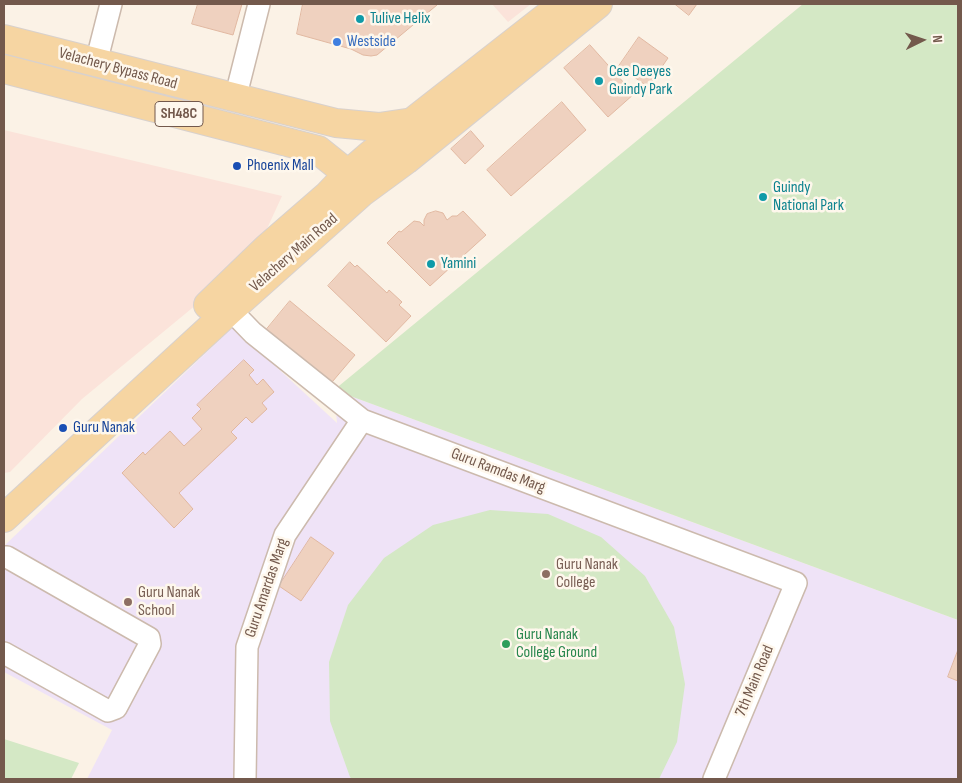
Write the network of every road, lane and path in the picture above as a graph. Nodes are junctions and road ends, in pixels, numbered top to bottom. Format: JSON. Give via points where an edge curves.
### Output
{"nodes":[{"id":1,"x":111,"y":4,"type":"edge"},
{"id":2,"x":259,"y":4,"type":"edge"},
{"id":3,"x":563,"y":4,"type":"edge"},
{"id":4,"x":598,"y":4,"type":"edge"},
{"id":5,"x":4,"y":39,"type":"edge"},
{"id":6,"x":96,"y":63,"type":"junction"},
{"id":7,"x":4,"y":69,"type":"edge"},
{"id":8,"x":235,"y":99,"type":"junction"},
{"id":9,"x":414,"y":121,"type":"junction"},
{"id":10,"x":336,"y":124,"type":"junction"},
{"id":11,"x":370,"y":155,"type":"junction"},
{"id":12,"x":390,"y":172,"type":"junction"},
{"id":13,"x":354,"y":184,"type":"junction"},
{"id":14,"x":224,"y":303,"type":"junction"},
{"id":15,"x":362,"y":420,"type":"junction"},
{"id":16,"x":4,"y":500,"type":"edge"},
{"id":17,"x":4,"y":518,"type":"edge"},
{"id":18,"x":4,"y":557,"type":"edge"},
{"id":19,"x":796,"y":583,"type":"joint"},
{"id":20,"x":4,"y":653,"type":"edge"},
{"id":21,"x":245,"y":779,"type":"edge"},
{"id":22,"x":714,"y":779,"type":"edge"}],
"edges":[{"from":1,"to":6,"type":"street"},
{"from":2,"to":8,"type":"street"},
{"from":3,"to":9,"type":"main road","name":"Velachery Main Road"},
{"from":4,"to":12,"type":"main road","name":"Velachery Main Road"},
{"from":5,"to":6,"type":"main road","name":"Velachery Bypass Road","number":"SH48C"},
{"from":6,"to":8,"type":"main road","name":"Velachery Bypass Road","number":"SH48C"},
{"from":7,"to":13,"type":"main road","name":"Velachery Bypass Road","number":"SH48C","via":[[318,150]]},
{"from":8,"to":10,"type":"main road","name":"Velachery Bypass Road","number":"SH48C"},
{"from":9,"to":10,"type":"main road","via":[[379,127]]},
{"from":9,"to":11,"type":"main road","name":"Velachery Main Road"},
{"from":10,"to":11,"type":"main road","name":"Velachery Bypass Road","number":"SH48C"},
{"from":11,"to":12,"type":"main road","name":"Velachery Bypass Road","number":"SH48C"},
{"from":11,"to":13,"type":"main road","name":"Velachery Main Road"},
{"from":12,"to":13,"type":"main road","name":"Velachery Main Road"},
{"from":13,"to":14,"type":"main road","name":"Velachery Main Road","via":[[328,195],[267,248]]},
{"from":14,"to":15,"type":"street","name":"Guru Ramdas Marg","via":[[253,333]]},
{"from":14,"to":16,"type":"main road","name":"Velachery Main Road","via":[[90,415]]},
{"from":14,"to":17,"type":"main road","name":"Velachery Main Road"},
{"from":15,"to":19,"type":"street","name":"Guru Ramdas Marg"},
{"from":15,"to":21,"type":"street","name":"Guru Amardas Marg","via":[[285,535],[247,648]]},
{"from":18,"to":20,"type":"street","via":[[8,556],[149,638],[150,644],[116,708],[108,711]]},
{"from":19,"to":22,"type":"street","name":"7th Main Road"}]}
